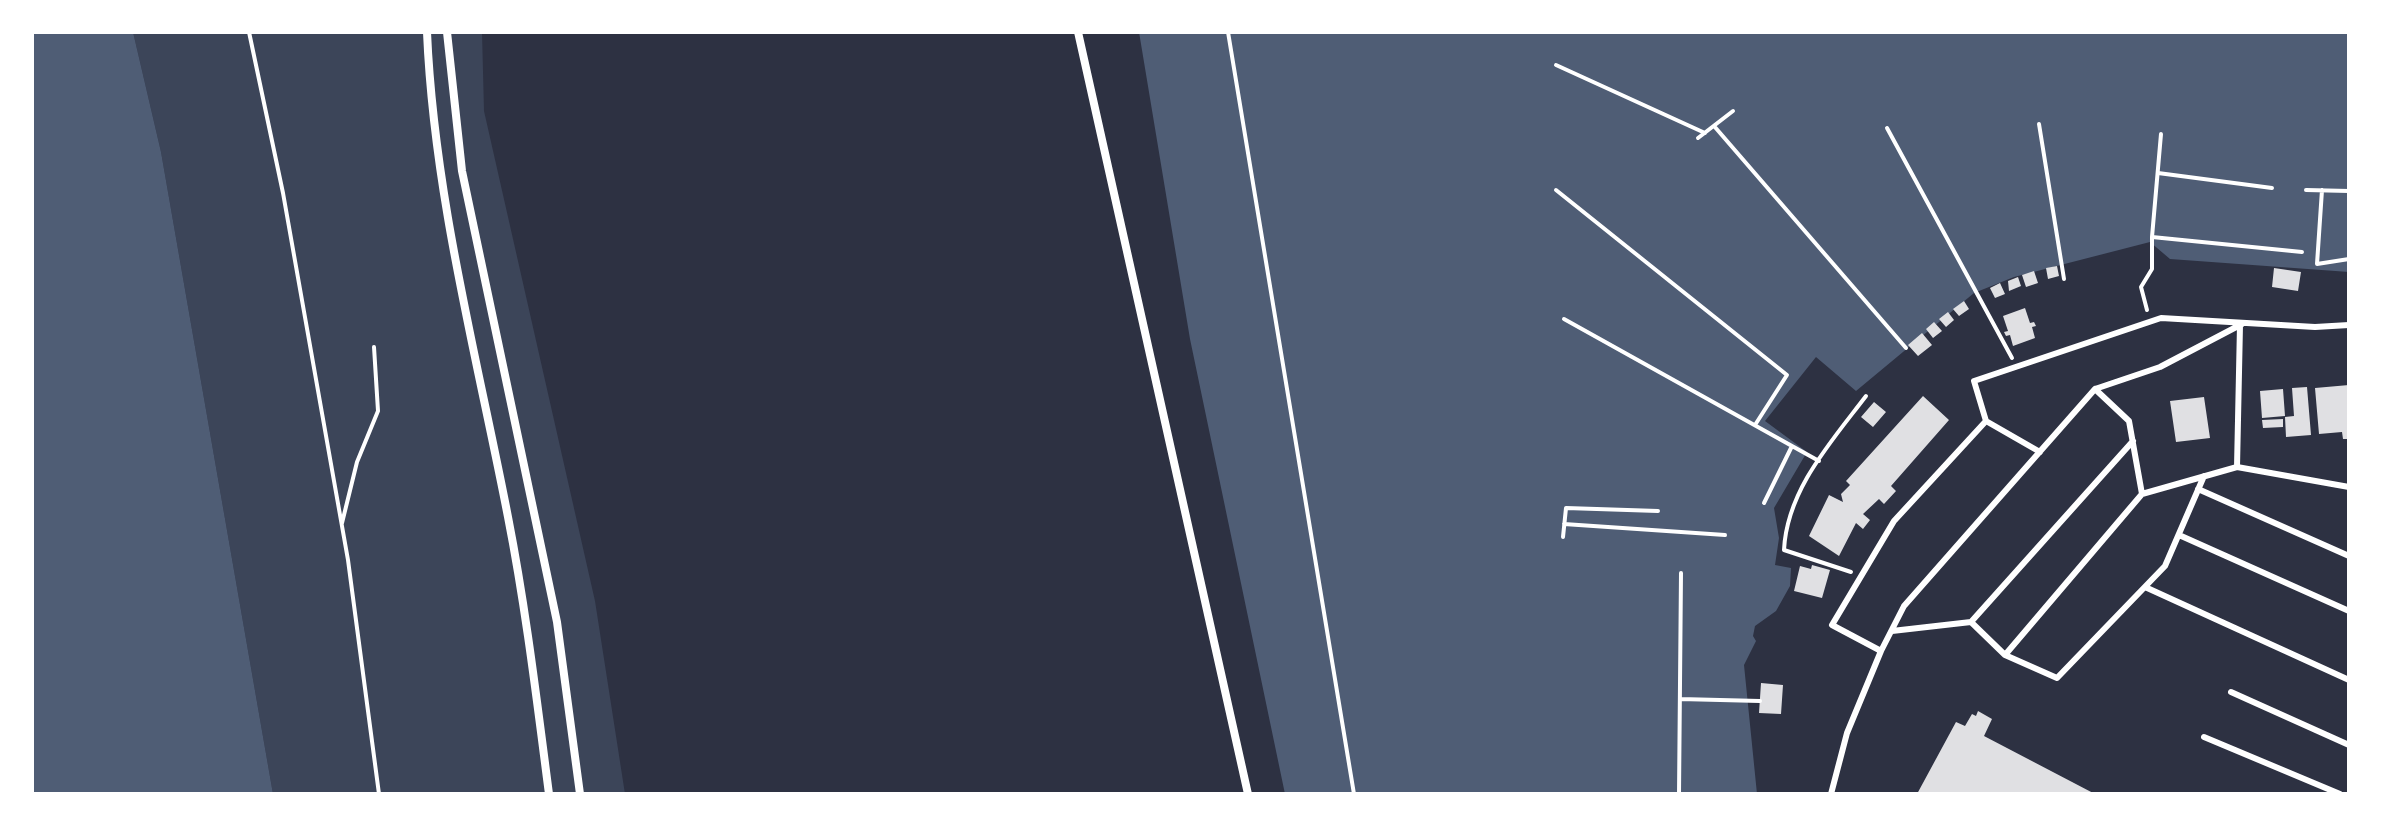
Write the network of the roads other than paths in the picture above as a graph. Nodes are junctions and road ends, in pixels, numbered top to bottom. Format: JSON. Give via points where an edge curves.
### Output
{"nodes":[{"id":1,"x":427,"y":32,"type":"edge"},
{"id":2,"x":447,"y":32,"type":"edge"},
{"id":3,"x":1078,"y":32,"type":"edge"},
{"id":4,"x":2242,"y":324,"type":"junction"},
{"id":5,"x":2349,"y":325,"type":"edge"},
{"id":6,"x":2095,"y":389,"type":"junction"},
{"id":7,"x":1986,"y":421,"type":"junction"},
{"id":8,"x":2133,"y":441,"type":"junction"},
{"id":9,"x":2040,"y":452,"type":"junction"},
{"id":10,"x":2237,"y":467,"type":"junction"},
{"id":11,"x":2204,"y":476,"type":"junction"},
{"id":12,"x":2349,"y":487,"type":"edge"},
{"id":13,"x":2198,"y":489,"type":"junction"},
{"id":14,"x":2142,"y":494,"type":"junction"},
{"id":15,"x":2179,"y":535,"type":"junction"},
{"id":16,"x":2349,"y":556,"type":"edge"},
{"id":17,"x":2145,"y":587,"type":"junction"},
{"id":18,"x":2349,"y":611,"type":"edge"},
{"id":19,"x":1971,"y":622,"type":"junction"},
{"id":20,"x":1892,"y":631,"type":"junction"},
{"id":21,"x":1881,"y":651,"type":"junction"},
{"id":22,"x":2005,"y":655,"type":"junction"},
{"id":23,"x":2349,"y":680,"type":"edge"},
{"id":24,"x":2231,"y":692,"type":"dead end"},
{"id":25,"x":2204,"y":737,"type":"dead end"},
{"id":26,"x":2349,"y":745,"type":"edge"},
{"id":27,"x":549,"y":794,"type":"edge"},
{"id":28,"x":580,"y":794,"type":"edge"},
{"id":29,"x":1248,"y":794,"type":"edge"},
{"id":30,"x":1831,"y":794,"type":"edge"},
{"id":31,"x":2340,"y":794,"type":"edge"}],
"edges":[{"from":1,"to":27,"type":"street","via":[[430,101],[471,345],[508,519]]},
{"from":2,"to":28,"type":"street","via":[[462,171],[557,622]]},
{"from":3,"to":29,"type":"street"},
{"from":4,"to":5,"type":"lane"},
{"from":4,"to":6,"type":"lane","via":[[2160,367]]},
{"from":4,"to":7,"type":"lane","via":[[2161,318],[1974,381]]},
{"from":4,"to":10,"type":"lane"},
{"from":6,"to":8,"type":"lane","via":[[2129,421]]},
{"from":6,"to":9,"type":"lane"},
{"from":7,"to":9,"type":"lane"},
{"from":7,"to":21,"type":"lane","via":[[1894,521],[1832,625]]},
{"from":8,"to":14,"type":"lane"},
{"from":8,"to":19,"type":"lane"},
{"from":9,"to":20,"type":"lane","via":[[1904,606]]},
{"from":10,"to":11,"type":"lane"},
{"from":10,"to":12,"type":"lane"},
{"from":11,"to":13,"type":"lane"},
{"from":11,"to":14,"type":"lane"},
{"from":13,"to":15,"type":"lane"},
{"from":13,"to":16,"type":"lane"},
{"from":14,"to":22,"type":"lane"},
{"from":15,"to":17,"type":"lane","via":[[2165,566]]},
{"from":15,"to":18,"type":"lane"},
{"from":17,"to":22,"type":"lane","via":[[2057,678]]},
{"from":17,"to":23,"type":"lane"},
{"from":19,"to":20,"type":"lane"},
{"from":19,"to":22,"type":"lane"},
{"from":20,"to":21,"type":"lane"},
{"from":21,"to":30,"type":"lane","via":[[1847,733]]},
{"from":24,"to":26,"type":"lane"},
{"from":25,"to":31,"type":"lane"}]}
